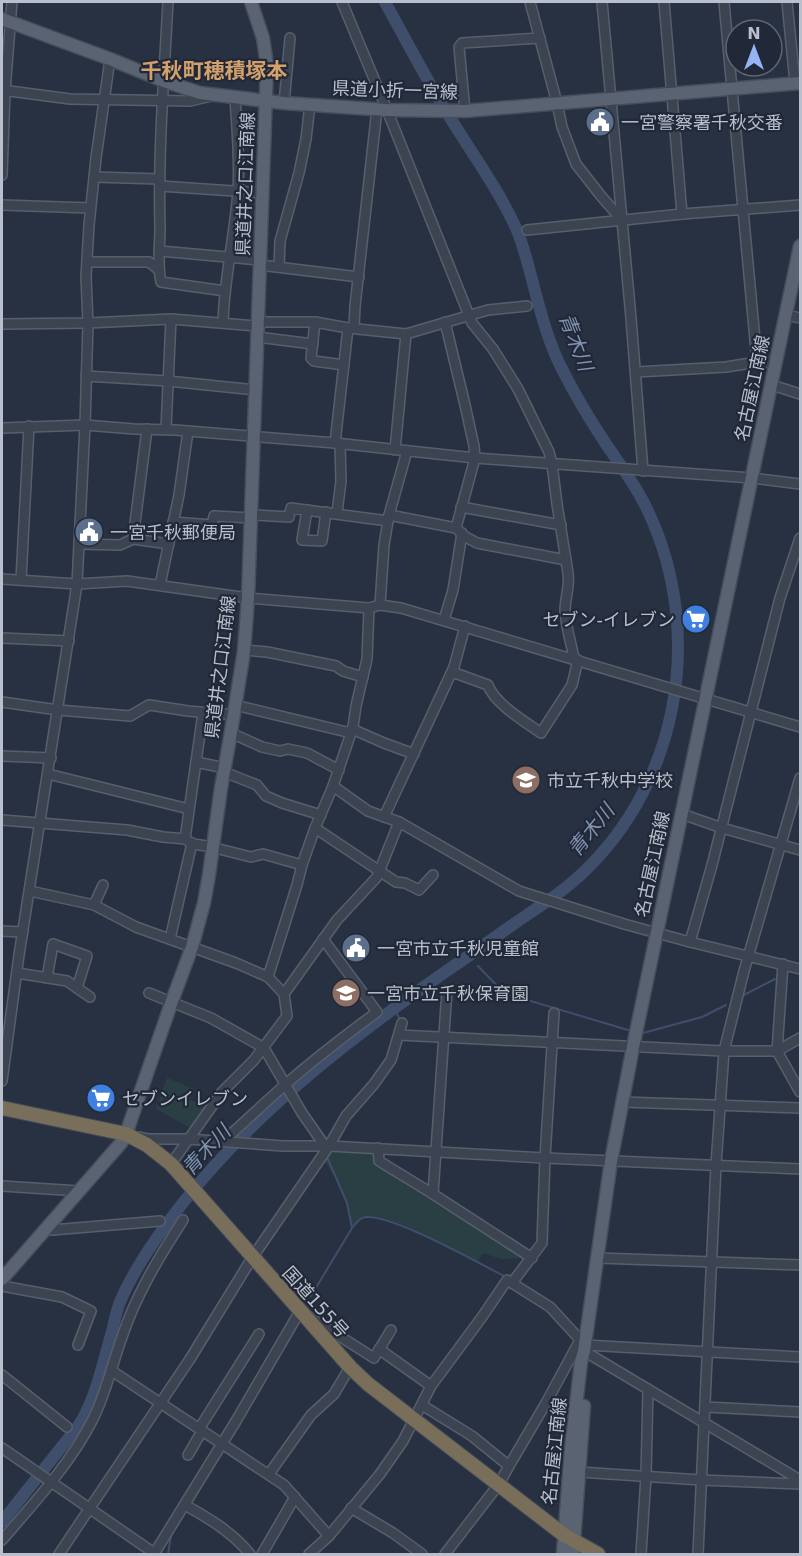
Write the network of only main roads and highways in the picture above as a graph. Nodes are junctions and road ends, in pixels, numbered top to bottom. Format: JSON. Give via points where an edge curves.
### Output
{"nodes":[{"id":1,"x":251,"y":2,"type":"edge"},
{"id":2,"x":7,"y":20,"type":"edge"},
{"id":3,"x":798,"y":83,"type":"edge"},
{"id":4,"x":266,"y":101,"type":"junction"},
{"id":5,"x":801,"y":246,"type":"edge"},
{"id":6,"x":2,"y":1108,"type":"edge"},
{"id":7,"x":126,"y":1134,"type":"junction"},
{"id":8,"x":2,"y":1279,"type":"edge"},
{"id":9,"x":583,"y":1345,"type":"junction"},
{"id":10,"x":569,"y":1537,"type":"junction"},
{"id":11,"x":563,"y":1554,"type":"edge"},
{"id":12,"x":573,"y":1554,"type":"edge"},
{"id":13,"x":598,"y":1554,"type":"edge"}],
"edges":[{"from":1,"to":4,"type":"main road","name":"県道井之口江南線","via":[[266,52]]},
{"from":2,"to":4,"type":"main road","name":"県道小折一宮線","via":[[200,93]]},
{"from":3,"to":4,"type":"main road","name":"県道小折一宮線","via":[[461,111],[382,110]]},
{"from":4,"to":7,"type":"main road","name":"県道井之口江南線","via":[[244,650],[206,894],[192,947]]},
{"from":5,"to":9,"type":"main road","name":"名古屋江南線","via":[[622,1102]]},
{"from":6,"to":7,"type":"highway","name":"国道155号"},
{"from":7,"to":8,"type":"main road","name":"県道井之口江南線"},
{"from":7,"to":10,"type":"highway","name":"国道155号","via":[[171,1164],[350,1367],[385,1398]]},
{"from":9,"to":10,"type":"main road","name":"名古屋江南線","via":[[571,1449]]},
{"from":9,"to":10,"type":"main road","name":"名古屋江南線","via":[[587,1364],[579,1472]]},
{"from":10,"to":11,"type":"main road","name":"名古屋江南線"},
{"from":10,"to":12,"type":"main road","name":"名古屋江南線"},
{"from":10,"to":13,"type":"highway","name":"国道155号"}]}
